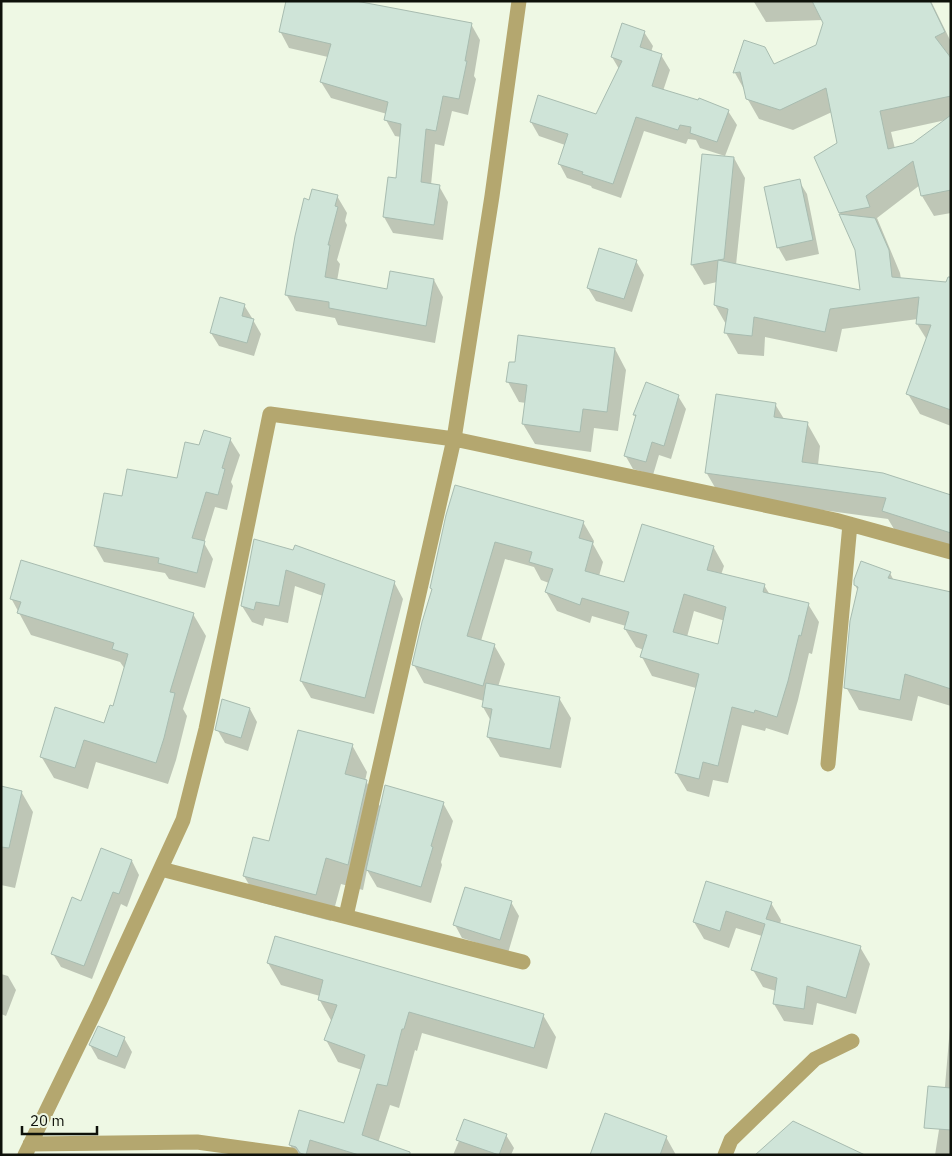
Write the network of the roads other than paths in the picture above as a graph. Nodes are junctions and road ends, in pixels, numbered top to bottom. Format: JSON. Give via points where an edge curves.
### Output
{"nodes":[{"id":1,"x":519,"y":1,"type":"edge"},
{"id":2,"x":454,"y":439,"type":"junction"},
{"id":3,"x":850,"y":524,"type":"junction"},
{"id":4,"x":951,"y":552,"type":"edge"},
{"id":5,"x":828,"y":764,"type":"dead end"},
{"id":6,"x":161,"y":869,"type":"junction"},
{"id":7,"x":346,"y":916,"type":"junction"},
{"id":8,"x":523,"y":962,"type":"dead end"},
{"id":9,"x":852,"y":1041,"type":"dead end"},
{"id":10,"x":195,"y":1148,"type":"edge"},
{"id":11,"x":28,"y":1149,"type":"edge"},
{"id":12,"x":291,"y":1155,"type":"edge"},
{"id":13,"x":725,"y":1155,"type":"edge"}],
"edges":[{"from":1,"to":2,"type":"street"},
{"from":2,"to":3,"type":"street"},
{"from":2,"to":6,"type":"street","via":[[270,414],[184,820]]},
{"from":2,"to":7,"type":"street"},
{"from":3,"to":4,"type":"street"},
{"from":3,"to":5,"type":"street"},
{"from":6,"to":7,"type":"street"},
{"from":6,"to":11,"type":"street"},
{"from":7,"to":8,"type":"street"},
{"from":9,"to":13,"type":"street","via":[[815,1060],[732,1140]]},
{"from":10,"to":11,"type":"street"},
{"from":10,"to":12,"type":"street"}]}
